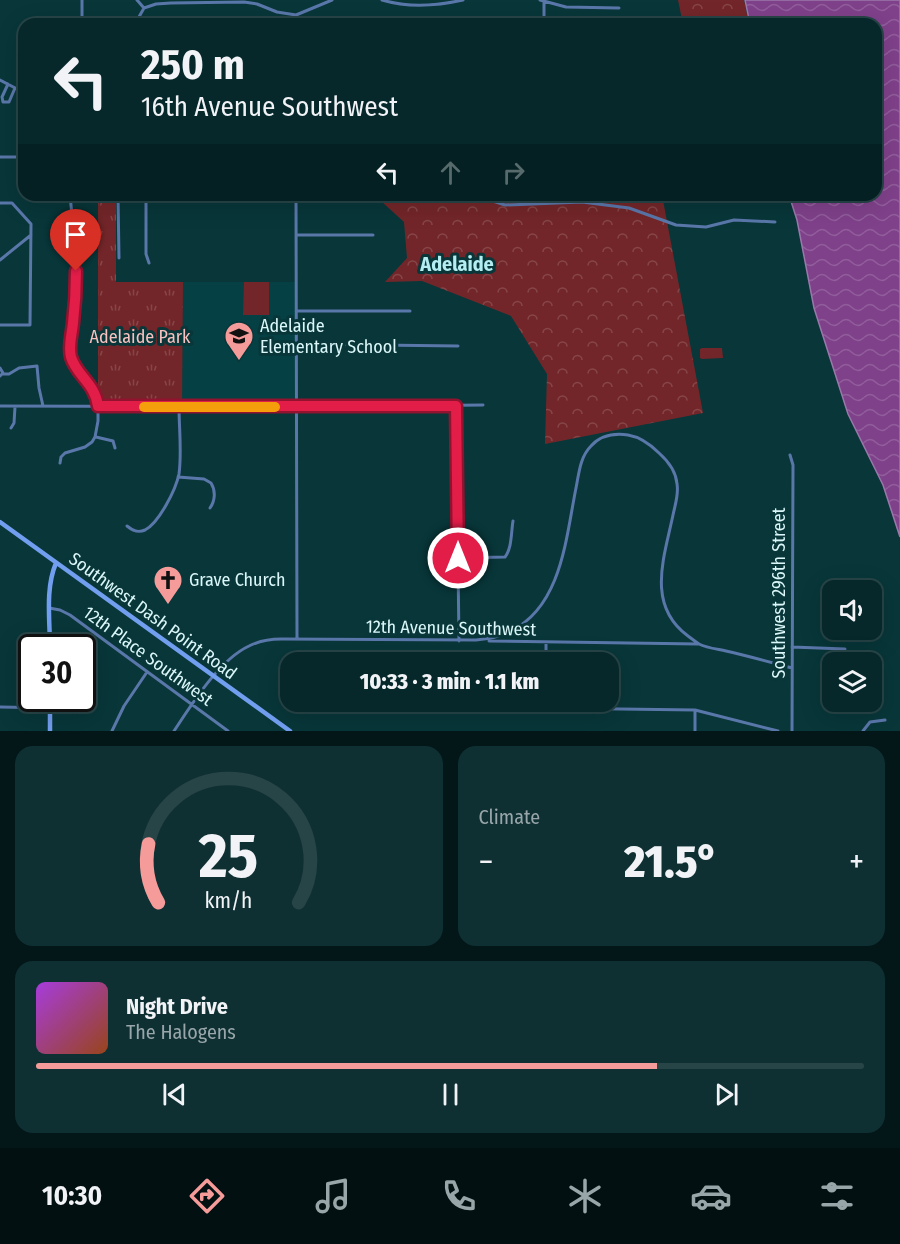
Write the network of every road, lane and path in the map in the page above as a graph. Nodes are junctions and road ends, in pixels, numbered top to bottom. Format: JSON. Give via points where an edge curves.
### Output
{"nodes":[{"id":1,"x":82,"y":0,"type":"edge"},
{"id":2,"x":137,"y":0,"type":"edge"},
{"id":3,"x":332,"y":0,"type":"edge"},
{"id":4,"x":382,"y":0,"type":"edge"},
{"id":5,"x":463,"y":0,"type":"edge"},
{"id":6,"x":223,"y":1,"type":"edge"},
{"id":7,"x":542,"y":1,"type":"edge"},
{"id":8,"x":144,"y":8,"type":"junction"},
{"id":9,"x":619,"y":8,"type":"dead end"},
{"id":10,"x":296,"y":15,"type":"joint"},
{"id":11,"x":82,"y":18,"type":"edge"},
{"id":12,"x":138,"y":18,"type":"edge"},
{"id":13,"x":543,"y":18,"type":"edge"},
{"id":14,"x":0,"y":80,"type":"edge"},
{"id":15,"x":8,"y":84,"type":"junction"},
{"id":16,"x":15,"y":88,"type":"junction"},
{"id":17,"x":18,"y":89,"type":"edge"},
{"id":18,"x":0,"y":157,"type":"edge"},
{"id":19,"x":18,"y":157,"type":"edge"},
{"id":20,"x":71,"y":201,"type":"edge"},
{"id":21,"x":118,"y":201,"type":"edge"},
{"id":22,"x":146,"y":201,"type":"edge"},
{"id":23,"x":296,"y":201,"type":"edge"},
{"id":24,"x":495,"y":201,"type":"edge"},
{"id":25,"x":0,"y":203,"type":"edge"},
{"id":26,"x":775,"y":222,"type":"dead end"},
{"id":27,"x":31,"y":235,"type":"junction"},
{"id":28,"x":296,"y":235,"type":"junction"},
{"id":29,"x":373,"y":235,"type":"dead end"},
{"id":30,"x":119,"y":258,"type":"dead end"},
{"id":31,"x":0,"y":260,"type":"edge"},
{"id":32,"x":149,"y":263,"type":"dead end"},
{"id":33,"x":296,"y":311,"type":"junction"},
{"id":34,"x":410,"y":311,"type":"dead end"},
{"id":35,"x":0,"y":325,"type":"edge"},
{"id":36,"x":296,"y":344,"type":"junction"},
{"id":37,"x":458,"y":346,"type":"dead end"},
{"id":38,"x":0,"y":368,"type":"edge"},
{"id":39,"x":1,"y":375,"type":"edge"},
{"id":40,"x":483,"y":405,"type":"dead end"},
{"id":41,"x":0,"y":406,"type":"edge"},
{"id":42,"x":15,"y":406,"type":"junction"},
{"id":43,"x":43,"y":406,"type":"junction"},
{"id":44,"x":98,"y":406,"type":"junction"},
{"id":45,"x":456,"y":406,"type":"junction"},
{"id":46,"x":179,"y":407,"type":"junction"},
{"id":47,"x":297,"y":407,"type":"junction"},
{"id":48,"x":11,"y":428,"type":"dead end"},
{"id":49,"x":95,"y":437,"type":"junction"},
{"id":50,"x":115,"y":448,"type":"dead end"},
{"id":51,"x":790,"y":455,"type":"dead end"},
{"id":52,"x":60,"y":463,"type":"dead end"},
{"id":53,"x":178,"y":477,"type":"junction"},
{"id":54,"x":210,"y":508,"type":"dead end"},
{"id":55,"x":513,"y":521,"type":"dead end"},
{"id":56,"x":0,"y":522,"type":"edge"},
{"id":57,"x":127,"y":526,"type":"dead end"},
{"id":58,"x":458,"y":558,"type":"junction"},
{"id":59,"x":56,"y":563,"type":"junction"},
{"id":60,"x":50,"y":608,"type":"junction"},
{"id":61,"x":50,"y":634,"type":"edge"},
{"id":62,"x":297,"y":639,"type":"junction"},
{"id":63,"x":476,"y":640,"type":"junction"},
{"id":64,"x":459,"y":641,"type":"junction"},
{"id":65,"x":546,"y":642,"type":"junction"},
{"id":66,"x":700,"y":644,"type":"junction"},
{"id":67,"x":792,"y":647,"type":"junction"},
{"id":68,"x":845,"y":649,"type":"dead end"},
{"id":69,"x":546,"y":652,"type":"edge"},
{"id":70,"x":792,"y":668,"type":"junction"},
{"id":71,"x":147,"y":672,"type":"junction"},
{"id":72,"x":213,"y":676,"type":"junction"},
{"id":73,"x":191,"y":705,"type":"junction"},
{"id":74,"x":0,"y":707,"type":"edge"},
{"id":75,"x":18,"y":707,"type":"edge"},
{"id":76,"x":619,"y":709,"type":"edge"},
{"id":77,"x":695,"y":710,"type":"junction"},
{"id":78,"x":50,"y":712,"type":"edge"},
{"id":79,"x":885,"y":720,"type":"dead end"},
{"id":80,"x":50,"y":731,"type":"edge"},
{"id":81,"x":111,"y":731,"type":"edge"},
{"id":82,"x":174,"y":731,"type":"edge"},
{"id":83,"x":228,"y":731,"type":"edge"},
{"id":84,"x":290,"y":731,"type":"edge"},
{"id":85,"x":695,"y":731,"type":"edge"},
{"id":86,"x":778,"y":731,"type":"edge"},
{"id":87,"x":792,"y":731,"type":"edge"},
{"id":88,"x":863,"y":731,"type":"edge"}],
"edges":[{"from":1,"to":11,"type":"street"},
{"from":2,"to":8,"type":"street"},
{"from":3,"to":10,"type":"street"},
{"from":4,"to":5,"type":"street","via":[[422,5]]},
{"from":6,"to":8,"type":"street"},
{"from":6,"to":10,"type":"street","via":[[254,3]]},
{"from":7,"to":9,"type":"street","via":[[566,7]]},
{"from":7,"to":13,"type":"street"},
{"from":8,"to":12,"type":"street"},
{"from":14,"to":15,"type":"street"},
{"from":15,"to":16,"type":"street"},
{"from":15,"to":16,"type":"street","via":[[3,102],[9,100]]},
{"from":16,"to":17,"type":"street"},
{"from":18,"to":19,"type":"street"},
{"from":20,"to":44,"type":"street","via":[[76,283],[71,355]]},
{"from":21,"to":30,"type":"street"},
{"from":22,"to":32,"type":"street"},
{"from":23,"to":28,"type":"street"},
{"from":24,"to":26,"type":"street","via":[[582,202],[629,208],[676,225],[706,227],[734,220]]},
{"from":25,"to":27,"type":"street","via":[[12,203],[31,224]]},
{"from":27,"to":31,"type":"street"},
{"from":27,"to":35,"type":"street","via":[[30,325]]},
{"from":28,"to":29,"type":"street"},
{"from":28,"to":33,"type":"street"},
{"from":33,"to":34,"type":"street"},
{"from":33,"to":36,"type":"street"},
{"from":36,"to":37,"type":"street"},
{"from":36,"to":47,"type":"street"},
{"from":38,"to":39,"type":"street"},
{"from":39,"to":43,"type":"street","via":[[38,366]]},
{"from":40,"to":45,"type":"street"},
{"from":41,"to":42,"type":"street"},
{"from":42,"to":43,"type":"street"},
{"from":42,"to":48,"type":"street"},
{"from":43,"to":44,"type":"street"},
{"from":44,"to":46,"type":"street"},
{"from":44,"to":49,"type":"street"},
{"from":45,"to":47,"type":"street"},
{"from":45,"to":58,"type":"street"},
{"from":46,"to":47,"type":"street"},
{"from":46,"to":53,"type":"street"},
{"from":47,"to":62,"type":"street"},
{"from":49,"to":50,"type":"street","via":[[113,441]]},
{"from":49,"to":52,"type":"street","via":[[91,444],[64,453]]},
{"from":51,"to":67,"type":"street","name":"Southwest 296th Street"},
{"from":53,"to":54,"type":"street","via":[[213,484]]},
{"from":53,"to":57,"type":"street","via":[[151,525],[138,531]]},
{"from":55,"to":58,"type":"street","via":[[505,557]]},
{"from":56,"to":59,"type":"main road","name":"Southwest Dash Point Road"},
{"from":58,"to":64,"type":"street"},
{"from":59,"to":60,"type":"main road"},
{"from":59,"to":72,"type":"main road","name":"Southwest Dash Point Road"},
{"from":60,"to":61,"type":"main road"},
{"from":60,"to":71,"type":"street","name":"12th Place Southwest","via":[[70,615]]},
{"from":62,"to":64,"type":"street","name":"12th Avenue Southwest"},
{"from":62,"to":72,"type":"street","name":"12th Avenue Southwest","via":[[271,639],[246,646]]},
{"from":63,"to":64,"type":"street","name":"12th Avenue Southwest"},
{"from":63,"to":65,"type":"street","name":"12th Avenue Southwest"},
{"from":63,"to":66,"type":"street","via":[[512,631],[538,609],[555,580],[561,560],[580,465],[591,446],[614,434],[644,441],[672,467],[678,488],[661,577],[662,598],[676,626]]},
{"from":65,"to":66,"type":"street","name":"12th Avenue Southwest"},
{"from":65,"to":69,"type":"street"},
{"from":66,"to":70,"type":"street"},
{"from":67,"to":68,"type":"street"},
{"from":67,"to":70,"type":"street","name":"Southwest 296th Street"},
{"from":70,"to":87,"type":"street","name":"Southwest 296th Street"},
{"from":71,"to":73,"type":"street","name":"12th Place Southwest"},
{"from":71,"to":81,"type":"street"},
{"from":72,"to":73,"type":"street","name":"12th Avenue Southwest"},
{"from":72,"to":84,"type":"main road","name":"Southwest Dash Point Road"},
{"from":73,"to":82,"type":"street","name":"12th Avenue Southwest"},
{"from":73,"to":83,"type":"street","name":"12th Place Southwest"},
{"from":74,"to":75,"type":"street"},
{"from":76,"to":77,"type":"street"},
{"from":77,"to":85,"type":"street"},
{"from":77,"to":86,"type":"street"},
{"from":78,"to":80,"type":"main road"},
{"from":79,"to":88,"type":"street","via":[[870,722]]}]}
